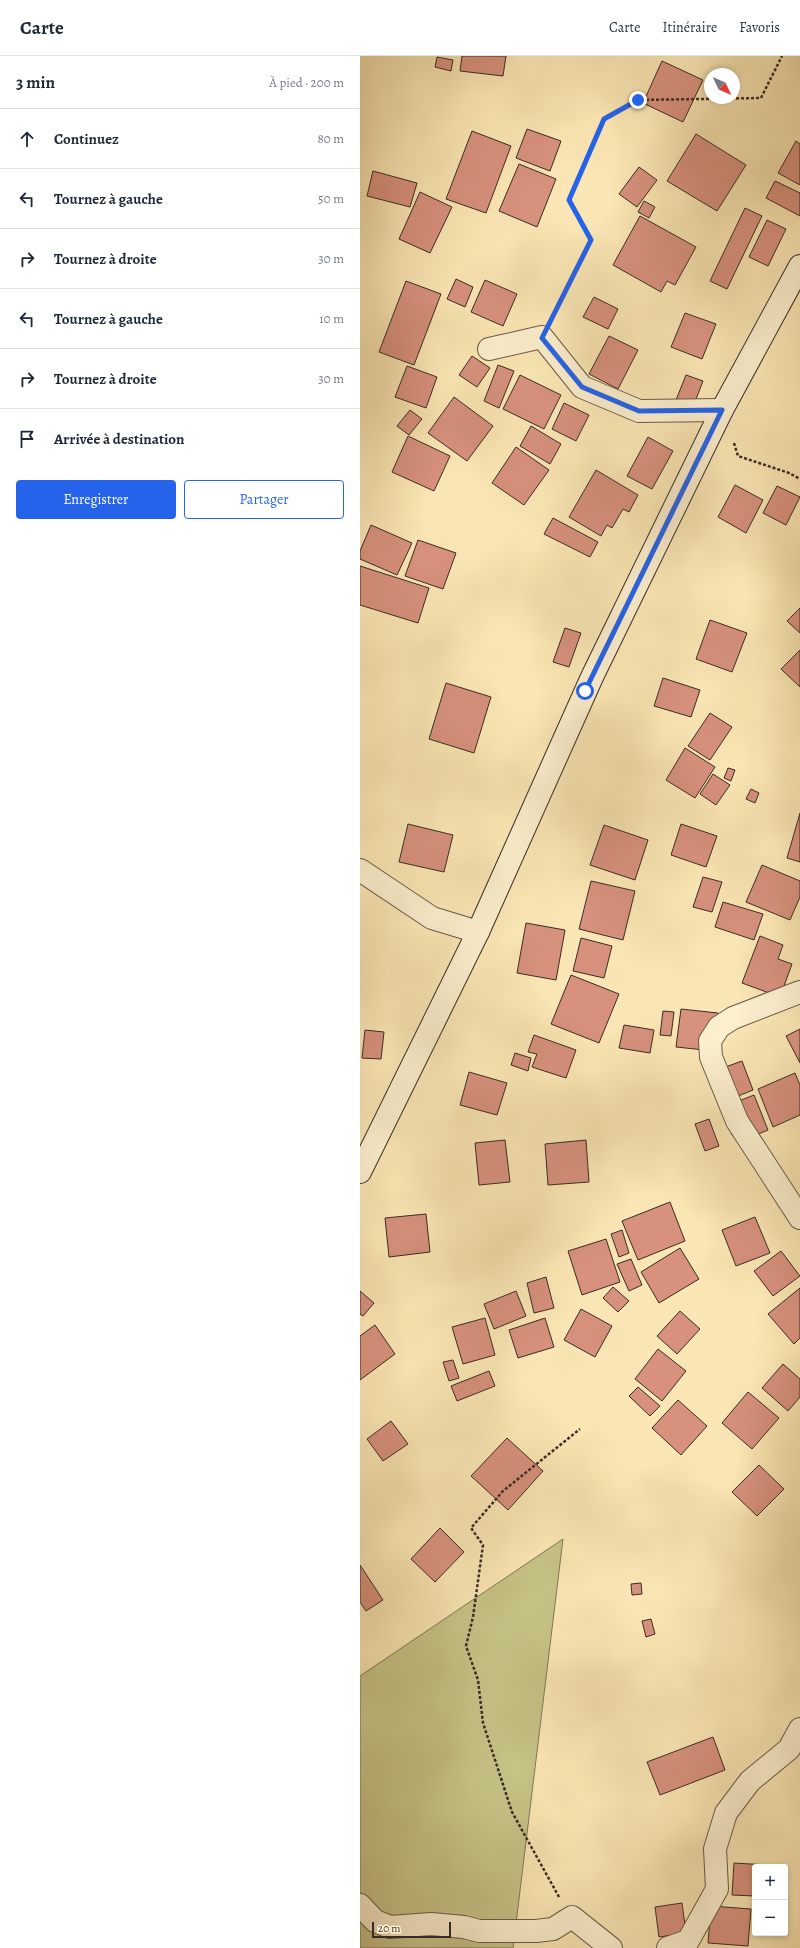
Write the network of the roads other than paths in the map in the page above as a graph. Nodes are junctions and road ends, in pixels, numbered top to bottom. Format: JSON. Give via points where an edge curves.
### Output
{"nodes":[{"id":1,"x":800,"y":266,"type":"edge"},
{"id":2,"x":489,"y":349,"type":"dead end"},
{"id":3,"x":722,"y":410,"type":"junction"},
{"id":4,"x":360,"y":870,"type":"edge"},
{"id":5,"x":478,"y":932,"type":"junction"},
{"id":6,"x":800,"y":992,"type":"edge"},
{"id":7,"x":360,"y":1172,"type":"edge"},
{"id":8,"x":800,"y":1218,"type":"edge"},
{"id":9,"x":800,"y":1729,"type":"edge"},
{"id":10,"x":360,"y":1905,"type":"edge"},
{"id":11,"x":611,"y":1948,"type":"edge"},
{"id":12,"x":668,"y":1948,"type":"edge"}],
"edges":[{"from":1,"to":3,"type":"street"},
{"from":2,"to":3,"type":"street","via":[[542,338],[582,387],[639,411]]},
{"from":3,"to":5,"type":"street","via":[[592,677]]},
{"from":4,"to":5,"type":"street","via":[[432,918]]},
{"from":5,"to":7,"type":"street"},
{"from":6,"to":8,"type":"street","via":[[733,1018],[719,1027],[710,1041],[711,1057],[737,1121]]},
{"from":9,"to":12,"type":"street","via":[[789,1750],[750,1781],[726,1813],[715,1849],[717,1889],[688,1941]]},
{"from":10,"to":11,"type":"street","via":[[375,1922],[390,1927],[431,1924],[479,1931],[536,1931],[553,1929],[572,1917]]}]}
